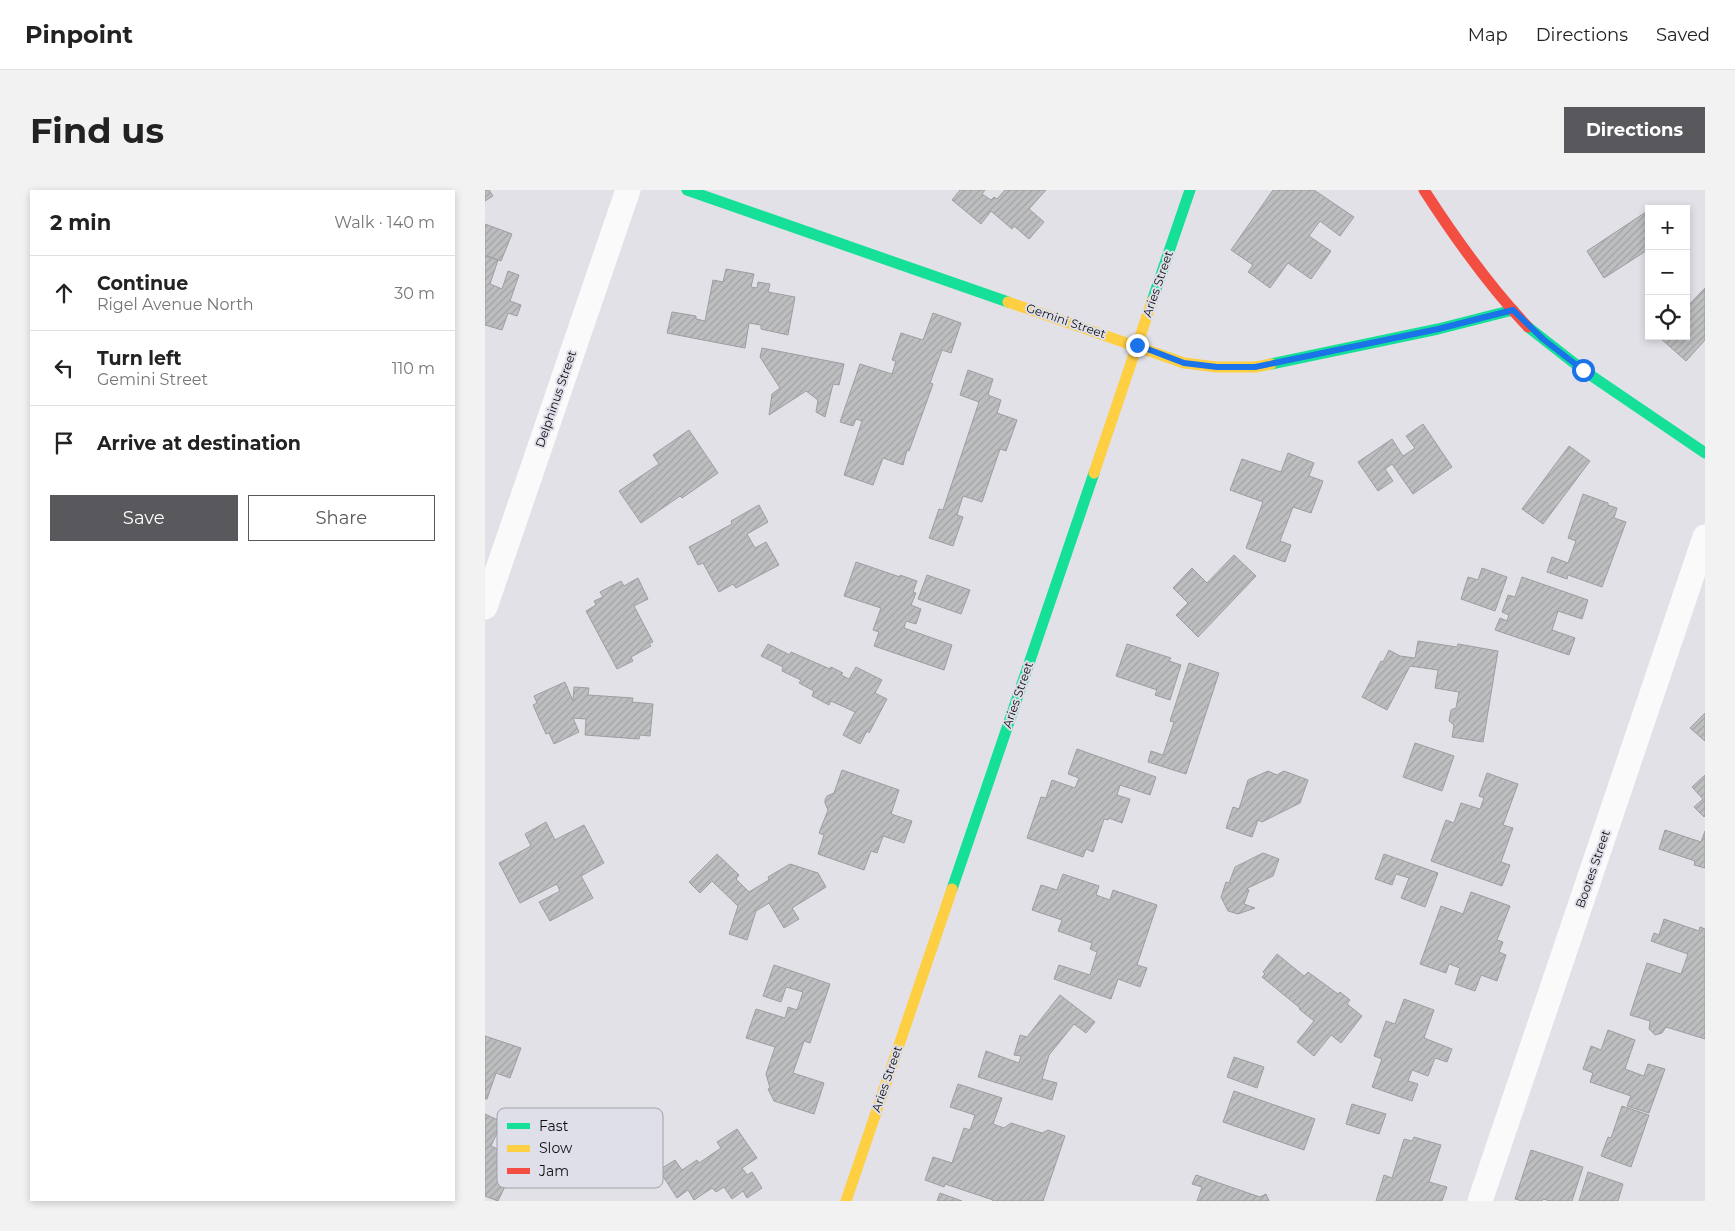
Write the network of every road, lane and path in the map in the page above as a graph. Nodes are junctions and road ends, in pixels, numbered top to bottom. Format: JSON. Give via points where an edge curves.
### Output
{"nodes":[{"id":1,"x":627,"y":190,"type":"edge"},
{"id":2,"x":687,"y":190,"type":"edge"},
{"id":3,"x":1190,"y":190,"type":"edge"},
{"id":4,"x":1424,"y":190,"type":"edge"},
{"id":5,"x":1513,"y":310,"type":"junction"},
{"id":6,"x":1137,"y":345,"type":"junction"},
{"id":7,"x":1705,"y":453,"type":"edge"},
{"id":8,"x":1705,"y":537,"type":"edge"},
{"id":9,"x":485,"y":607,"type":"edge"},
{"id":10,"x":846,"y":1201,"type":"edge"},
{"id":11,"x":1480,"y":1201,"type":"edge"}],
"edges":[{"from":1,"to":9,"type":"street","name":"Delphinus Street"},
{"from":2,"to":6,"type":"street","name":"Gemini Street"},
{"from":3,"to":6,"type":"street","name":"Aries Street"},
{"from":4,"to":5,"type":"street","via":[[1465,253]]},
{"from":5,"to":6,"type":"street","name":"Gemini Street","via":[[1255,367],[1184,363]]},
{"from":5,"to":7,"type":"street","via":[[1577,365]]},
{"from":6,"to":10,"type":"street","name":"Aries Street"},
{"from":8,"to":11,"type":"street","name":"Bootes Street"}]}
